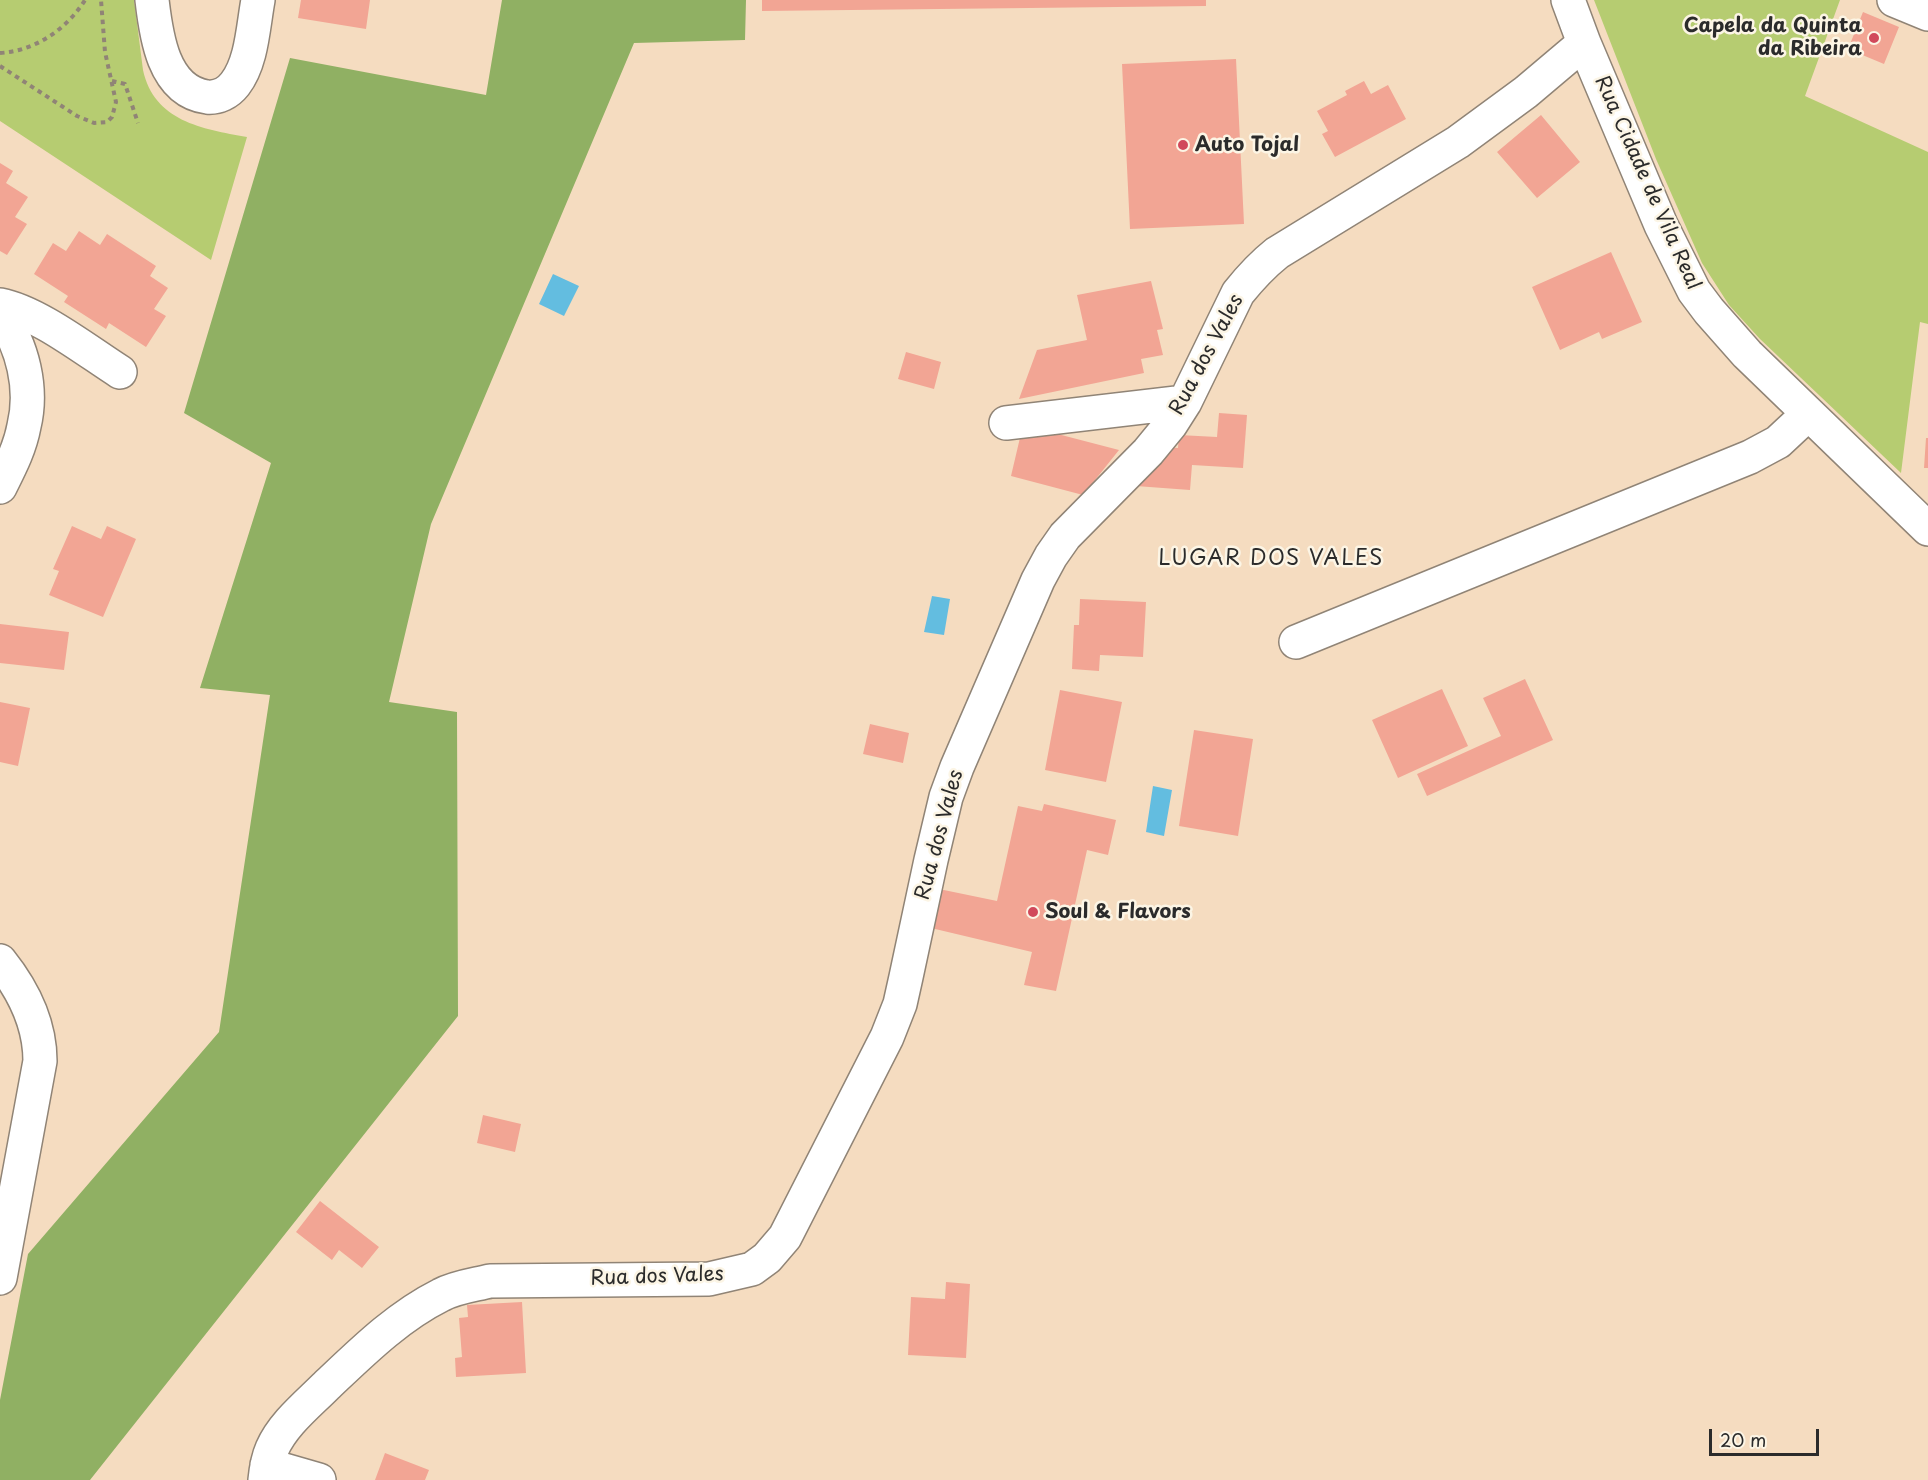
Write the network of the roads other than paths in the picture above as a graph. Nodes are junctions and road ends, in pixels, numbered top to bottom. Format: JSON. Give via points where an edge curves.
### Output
{"nodes":[{"id":1,"x":152,"y":0,"type":"edge"},
{"id":2,"x":258,"y":0,"type":"edge"},
{"id":3,"x":1568,"y":0,"type":"edge"},
{"id":4,"x":1894,"y":0,"type":"edge"},
{"id":5,"x":1928,"y":14,"type":"edge"},
{"id":6,"x":1584,"y":43,"type":"junction"},
{"id":7,"x":0,"y":305,"type":"edge"},
{"id":8,"x":0,"y":315,"type":"edge"},
{"id":9,"x":120,"y":372,"type":"dead end"},
{"id":10,"x":1185,"y":402,"type":"junction"},
{"id":11,"x":1808,"y":414,"type":"junction"},
{"id":12,"x":1006,"y":423,"type":"dead end"},
{"id":13,"x":0,"y":487,"type":"edge"},
{"id":14,"x":1928,"y":530,"type":"edge"},
{"id":15,"x":1296,"y":642,"type":"dead end"},
{"id":16,"x":0,"y":961,"type":"edge"},
{"id":17,"x":0,"y":1278,"type":"edge"},
{"id":18,"x":266,"y":1473,"type":"edge"},
{"id":19,"x":319,"y":1480,"type":"edge"}],
"edges":[{"from":1,"to":2,"type":"street","via":[[162,54],[173,75],[197,95],[214,98],[235,86],[243,71]]},
{"from":3,"to":6,"type":"street","name":"Rua Cidade de Vila Real"},
{"from":4,"to":5,"type":"street"},
{"from":6,"to":10,"type":"street","name":"Rua dos Vales","via":[[1458,142],[1264,263],[1238,293]]},
{"from":6,"to":11,"type":"street","name":"Rua Cidade de Vila Real","via":[[1661,225],[1694,291],[1734,340]]},
{"from":7,"to":9,"type":"street","via":[[39,320]]},
{"from":8,"to":13,"type":"street","via":[[20,355],[27,408],[20,442]]},
{"from":10,"to":12,"type":"street"},
{"from":10,"to":18,"type":"street","name":"Rua dos Vales","via":[[1148,452],[1057,546],[1038,580],[946,797],[900,1004],[887,1037],[785,1237],[767,1258],[752,1269],[709,1279],[490,1281],[443,1294],[387,1331],[302,1409],[272,1449]]},
{"from":11,"to":14,"type":"street","name":"Rua Cidade de Vila Real"},
{"from":11,"to":15,"type":"street","via":[[1778,442],[1750,457]]},
{"from":16,"to":17,"type":"street","via":[[30,1008],[40,1043],[38,1081]]},
{"from":18,"to":19,"type":"street"}]}
